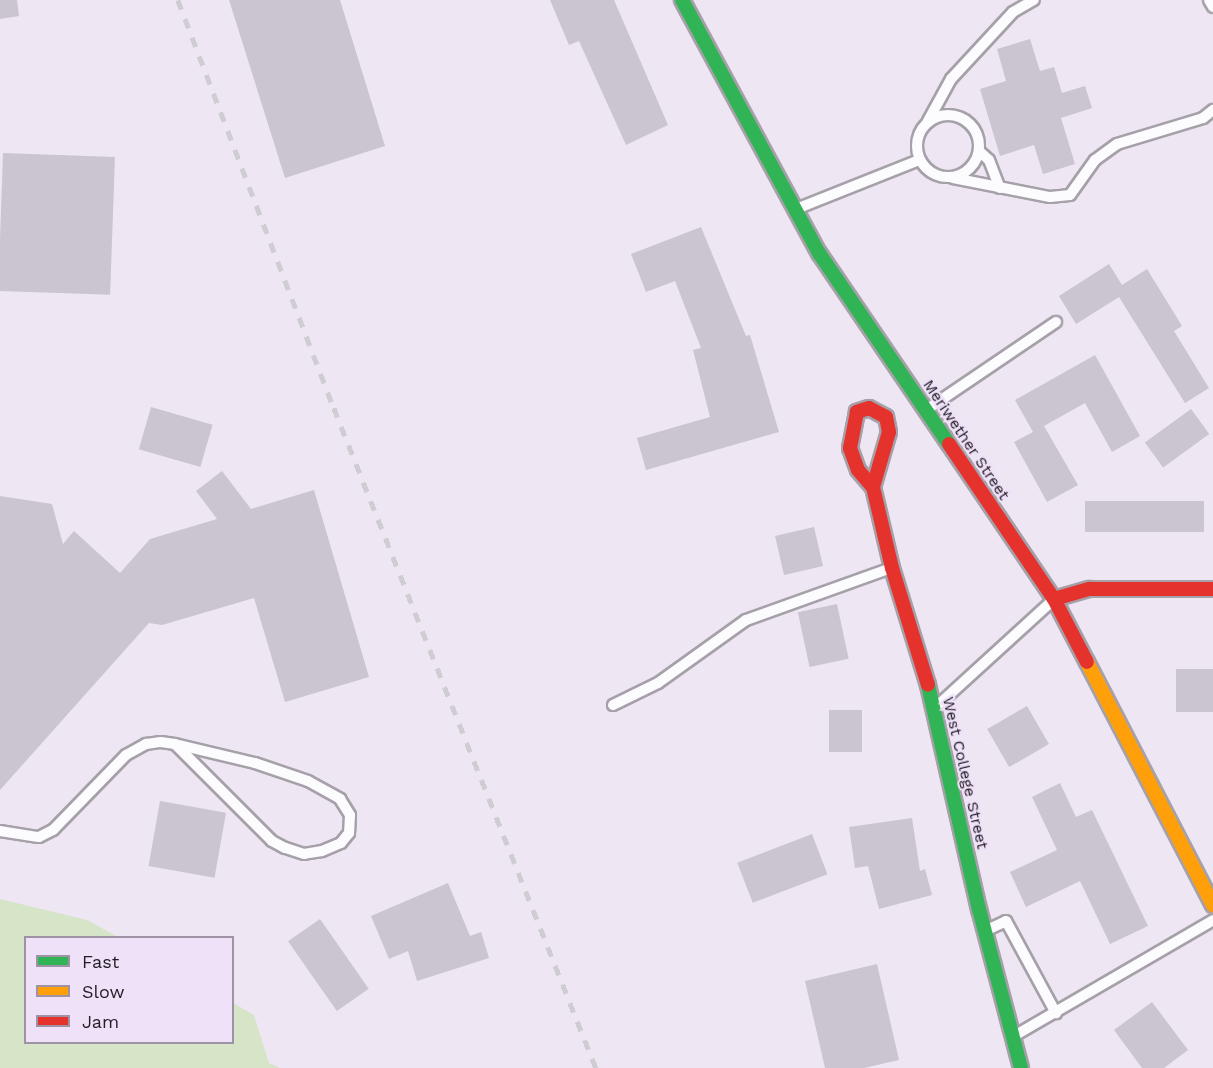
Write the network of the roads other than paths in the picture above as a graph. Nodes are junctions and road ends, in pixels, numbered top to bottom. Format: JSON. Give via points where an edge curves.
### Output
{"nodes":[{"id":1,"x":682,"y":0,"type":"edge"},
{"id":2,"x":1034,"y":0,"type":"edge"},
{"id":3,"x":1209,"y":0,"type":"edge"},
{"id":4,"x":1213,"y":6,"type":"edge"},
{"id":5,"x":1213,"y":111,"type":"edge"},
{"id":6,"x":928,"y":121,"type":"junction"},
{"id":7,"x":979,"y":151,"type":"junction"},
{"id":8,"x":919,"y":160,"type":"junction"},
{"id":9,"x":953,"y":178,"type":"junction"},
{"id":10,"x":1000,"y":188,"type":"junction"},
{"id":11,"x":796,"y":210,"type":"junction"},
{"id":12,"x":1056,"y":322,"type":"dead end"},
{"id":13,"x":926,"y":411,"type":"junction"},
{"id":14,"x":873,"y":487,"type":"junction"},
{"id":15,"x":892,"y":568,"type":"junction"},
{"id":16,"x":1213,"y":589,"type":"edge"},
{"id":17,"x":1054,"y":599,"type":"junction"},
{"id":18,"x":613,"y":705,"type":"dead end"},
{"id":19,"x":935,"y":708,"type":"junction"},
{"id":20,"x":175,"y":744,"type":"junction"},
{"id":21,"x":0,"y":831,"type":"edge"},
{"id":22,"x":1213,"y":905,"type":"edge"},
{"id":23,"x":1213,"y":920,"type":"edge"},
{"id":24,"x":985,"y":930,"type":"junction"},
{"id":25,"x":1056,"y":1012,"type":"junction"},
{"id":26,"x":1013,"y":1036,"type":"junction"},
{"id":27,"x":1021,"y":1068,"type":"edge"}],
"edges":[{"from":1,"to":11,"type":"street","name":"Meriwether Street"},
{"from":2,"to":6,"type":"lane","via":[[1013,12],[951,79]]},
{"from":3,"to":4,"type":"lane"},
{"from":5,"to":10,"type":"lane","via":[[1203,118],[1117,144],[1095,160],[1070,195],[1050,197]]},
{"from":6,"to":7,"type":"lane","via":[[938,116],[959,117],[975,130]]},
{"from":6,"to":8,"type":"lane","via":[[917,140]]},
{"from":7,"to":9,"type":"lane","via":[[971,169]]},
{"from":7,"to":10,"type":"lane","via":[[989,160]]},
{"from":8,"to":9,"type":"lane","via":[[933,174]]},
{"from":8,"to":11,"type":"lane"},
{"from":9,"to":10,"type":"lane"},
{"from":11,"to":13,"type":"street","name":"Meriwether Street","via":[[819,253]]},
{"from":12,"to":13,"type":"lane"},
{"from":13,"to":17,"type":"street","name":"Meriwether Street"},
{"from":14,"to":14,"type":"street","name":"West College Street","via":[[889,432],[886,417],[869,408],[857,412],[850,448],[858,470]]},
{"from":14,"to":15,"type":"street","name":"West College Street"},
{"from":15,"to":18,"type":"lane","via":[[746,621],[658,683]]},
{"from":15,"to":19,"type":"street","name":"West College Street"},
{"from":16,"to":17,"type":"street","via":[[1090,590]]},
{"from":17,"to":19,"type":"lane"},
{"from":17,"to":22,"type":"street","name":"Meriwether Street"},
{"from":19,"to":24,"type":"street","name":"West College Street"},
{"from":20,"to":20,"type":"lane","via":[[255,763],[308,781],[340,799],[350,815],[349,833],[340,843],[322,850],[304,854],[285,848],[272,841]]},
{"from":20,"to":21,"type":"lane","via":[[146,744],[126,755],[53,830],[39,837]]},
{"from":23,"to":25,"type":"lane"},
{"from":24,"to":25,"type":"lane","via":[[1006,921]]},
{"from":24,"to":26,"type":"street","name":"West College Street"},
{"from":25,"to":26,"type":"lane"},
{"from":26,"to":27,"type":"street","name":"West College Street"}]}
